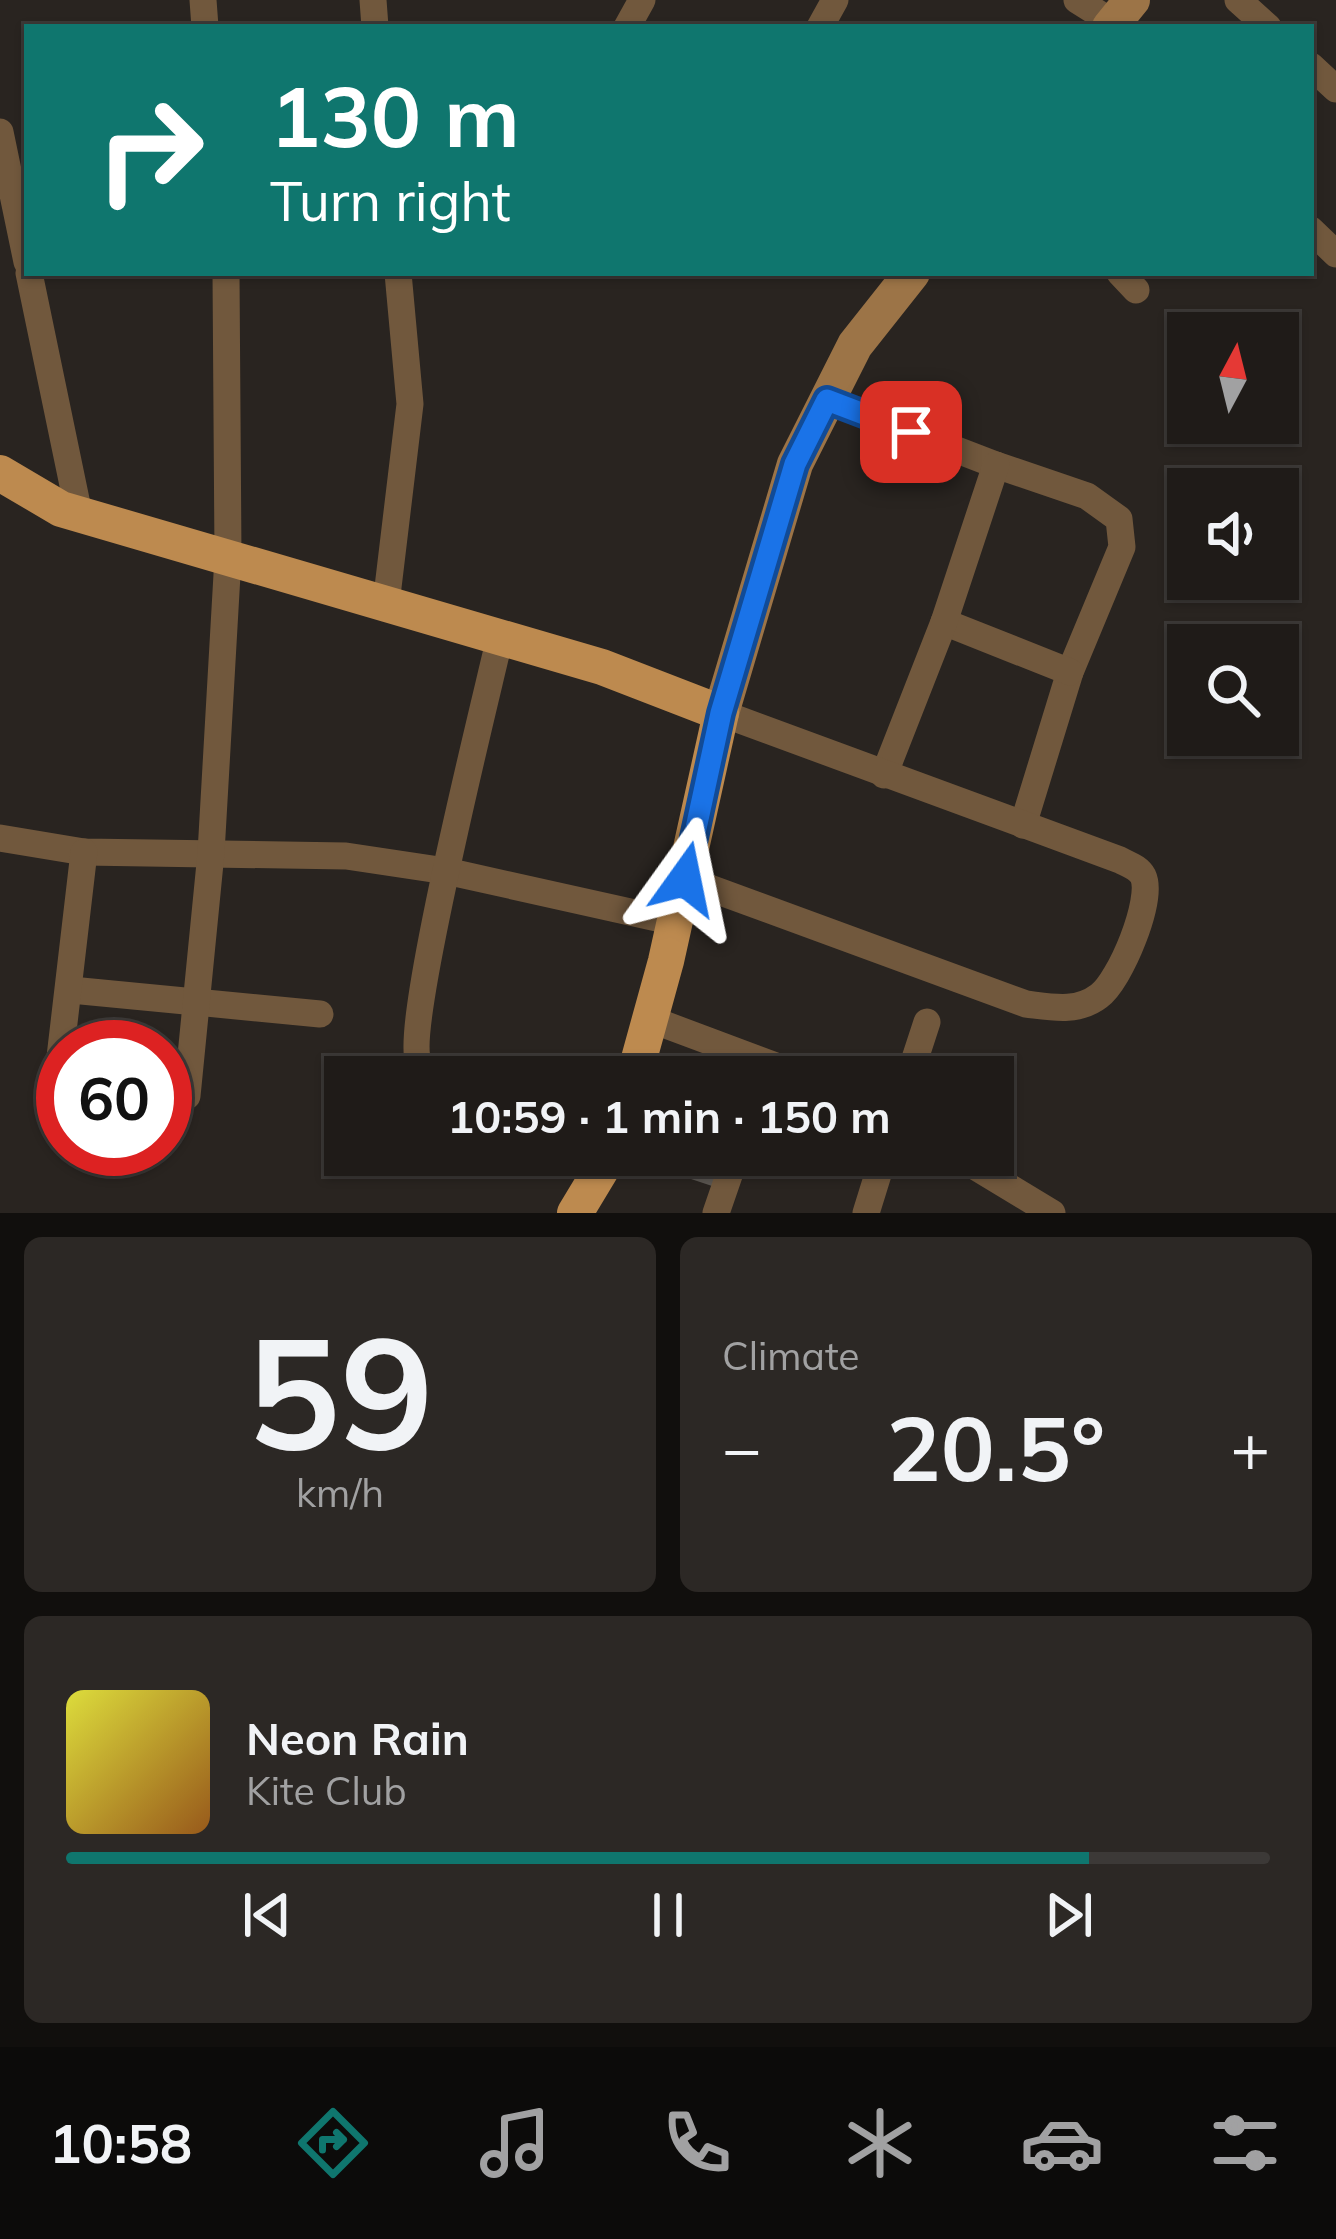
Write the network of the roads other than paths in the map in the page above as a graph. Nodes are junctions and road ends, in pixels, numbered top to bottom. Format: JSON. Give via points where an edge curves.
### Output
{"nodes":[{"id":1,"x":1077,"y":0,"type":"edge"},
{"id":2,"x":1238,"y":0,"type":"edge"},
{"id":3,"x":1119,"y":19,"type":"edge"},
{"id":4,"x":1265,"y":24,"type":"edge"},
{"id":5,"x":0,"y":132,"type":"edge"},
{"id":6,"x":1314,"y":233,"type":"edge"},
{"id":7,"x":24,"y":248,"type":"edge"},
{"id":8,"x":1336,"y":254,"type":"edge"},
{"id":9,"x":30,"y":276,"type":"edge"},
{"id":10,"x":226,"y":276,"type":"edge"},
{"id":11,"x":398,"y":276,"type":"edge"},
{"id":12,"x":910,"y":276,"type":"edge"},
{"id":13,"x":827,"y":400,"type":"junction"},
{"id":14,"x":996,"y":465,"type":"junction"},
{"id":15,"x":0,"y":473,"type":"edge"},
{"id":16,"x":79,"y":514,"type":"junction"},
{"id":17,"x":228,"y":557,"type":"junction"},
{"id":18,"x":386,"y":604,"type":"junction"},
{"id":19,"x":944,"y":622,"type":"junction"},
{"id":20,"x":500,"y":637,"type":"junction"},
{"id":21,"x":1070,"y":672,"type":"junction"},
{"id":22,"x":721,"y":713,"type":"junction"},
{"id":23,"x":884,"y":776,"type":"junction"},
{"id":24,"x":1023,"y":825,"type":"junction"},
{"id":25,"x":0,"y":838,"type":"edge"},
{"id":26,"x":84,"y":852,"type":"junction"},
{"id":27,"x":211,"y":853,"type":"junction"},
{"id":28,"x":446,"y":871,"type":"junction"},
{"id":29,"x":685,"y":879,"type":"junction"},
{"id":30,"x":675,"y":922,"type":"junction"},
{"id":31,"x":71,"y":990,"type":"junction"},
{"id":32,"x":199,"y":1004,"type":"junction"},
{"id":33,"x":320,"y":1014,"type":"dead end"},
{"id":34,"x":650,"y":1019,"type":"junction"},
{"id":35,"x":66,"y":1020,"type":"edge"},
{"id":36,"x":927,"y":1022,"type":"dead end"},
{"id":37,"x":418,"y":1056,"type":"edge"},
{"id":38,"x":640,"y":1056,"type":"edge"},
{"id":39,"x":733,"y":1056,"type":"edge"},
{"id":40,"x":916,"y":1056,"type":"edge"},
{"id":41,"x":192,"y":1058,"type":"edge"},
{"id":42,"x":597,"y":1176,"type":"edge"},
{"id":43,"x":729,"y":1176,"type":"edge"},
{"id":44,"x":877,"y":1176,"type":"edge"},
{"id":45,"x":991,"y":1176,"type":"edge"},
{"id":46,"x":575,"y":1213,"type":"edge"},
{"id":47,"x":716,"y":1213,"type":"edge"},
{"id":48,"x":866,"y":1213,"type":"edge"},
{"id":49,"x":1052,"y":1213,"type":"edge"}],
"edges":[{"from":1,"to":3,"type":"street"},
{"from":2,"to":4,"type":"street"},
{"from":5,"to":7,"type":"street"},
{"from":6,"to":8,"type":"street"},
{"from":9,"to":16,"type":"street"},
{"from":10,"to":17,"type":"street"},
{"from":11,"to":18,"type":"street","via":[[410,404]]},
{"from":12,"to":13,"type":"street","via":[[855,345]]},
{"from":13,"to":14,"type":"street"},
{"from":13,"to":22,"type":"street","via":[[795,464]]},
{"from":14,"to":19,"type":"street"},
{"from":14,"to":21,"type":"street","via":[[1087,496],[1119,519],[1122,548]]},
{"from":15,"to":16,"type":"main road"},
{"from":16,"to":17,"type":"main road"},
{"from":17,"to":18,"type":"main road"},
{"from":17,"to":27,"type":"street"},
{"from":18,"to":20,"type":"main road"},
{"from":19,"to":21,"type":"street"},
{"from":19,"to":23,"type":"street"},
{"from":20,"to":22,"type":"main road"},
{"from":20,"to":28,"type":"street"},
{"from":21,"to":24,"type":"street"},
{"from":22,"to":23,"type":"street"},
{"from":22,"to":29,"type":"main road"},
{"from":23,"to":24,"type":"street"},
{"from":24,"to":29,"type":"street","via":[[1120,860],[1144,879],[1148,901],[1113,982],[1098,998],[1064,1010],[1026,1004]]},
{"from":25,"to":26,"type":"street"},
{"from":26,"to":27,"type":"street"},
{"from":26,"to":31,"type":"street"},
{"from":27,"to":28,"type":"street","via":[[346,856]]},
{"from":27,"to":32,"type":"street"},
{"from":28,"to":30,"type":"street"},
{"from":28,"to":37,"type":"street"},
{"from":29,"to":30,"type":"main road"},
{"from":30,"to":34,"type":"main road"},
{"from":31,"to":32,"type":"street"},
{"from":31,"to":35,"type":"street"},
{"from":32,"to":33,"type":"street"},
{"from":32,"to":41,"type":"street"},
{"from":34,"to":38,"type":"main road"},
{"from":34,"to":39,"type":"street"},
{"from":36,"to":40,"type":"street"},
{"from":42,"to":46,"type":"main road"},
{"from":43,"to":47,"type":"street"},
{"from":44,"to":48,"type":"street"},
{"from":45,"to":49,"type":"street"}]}
